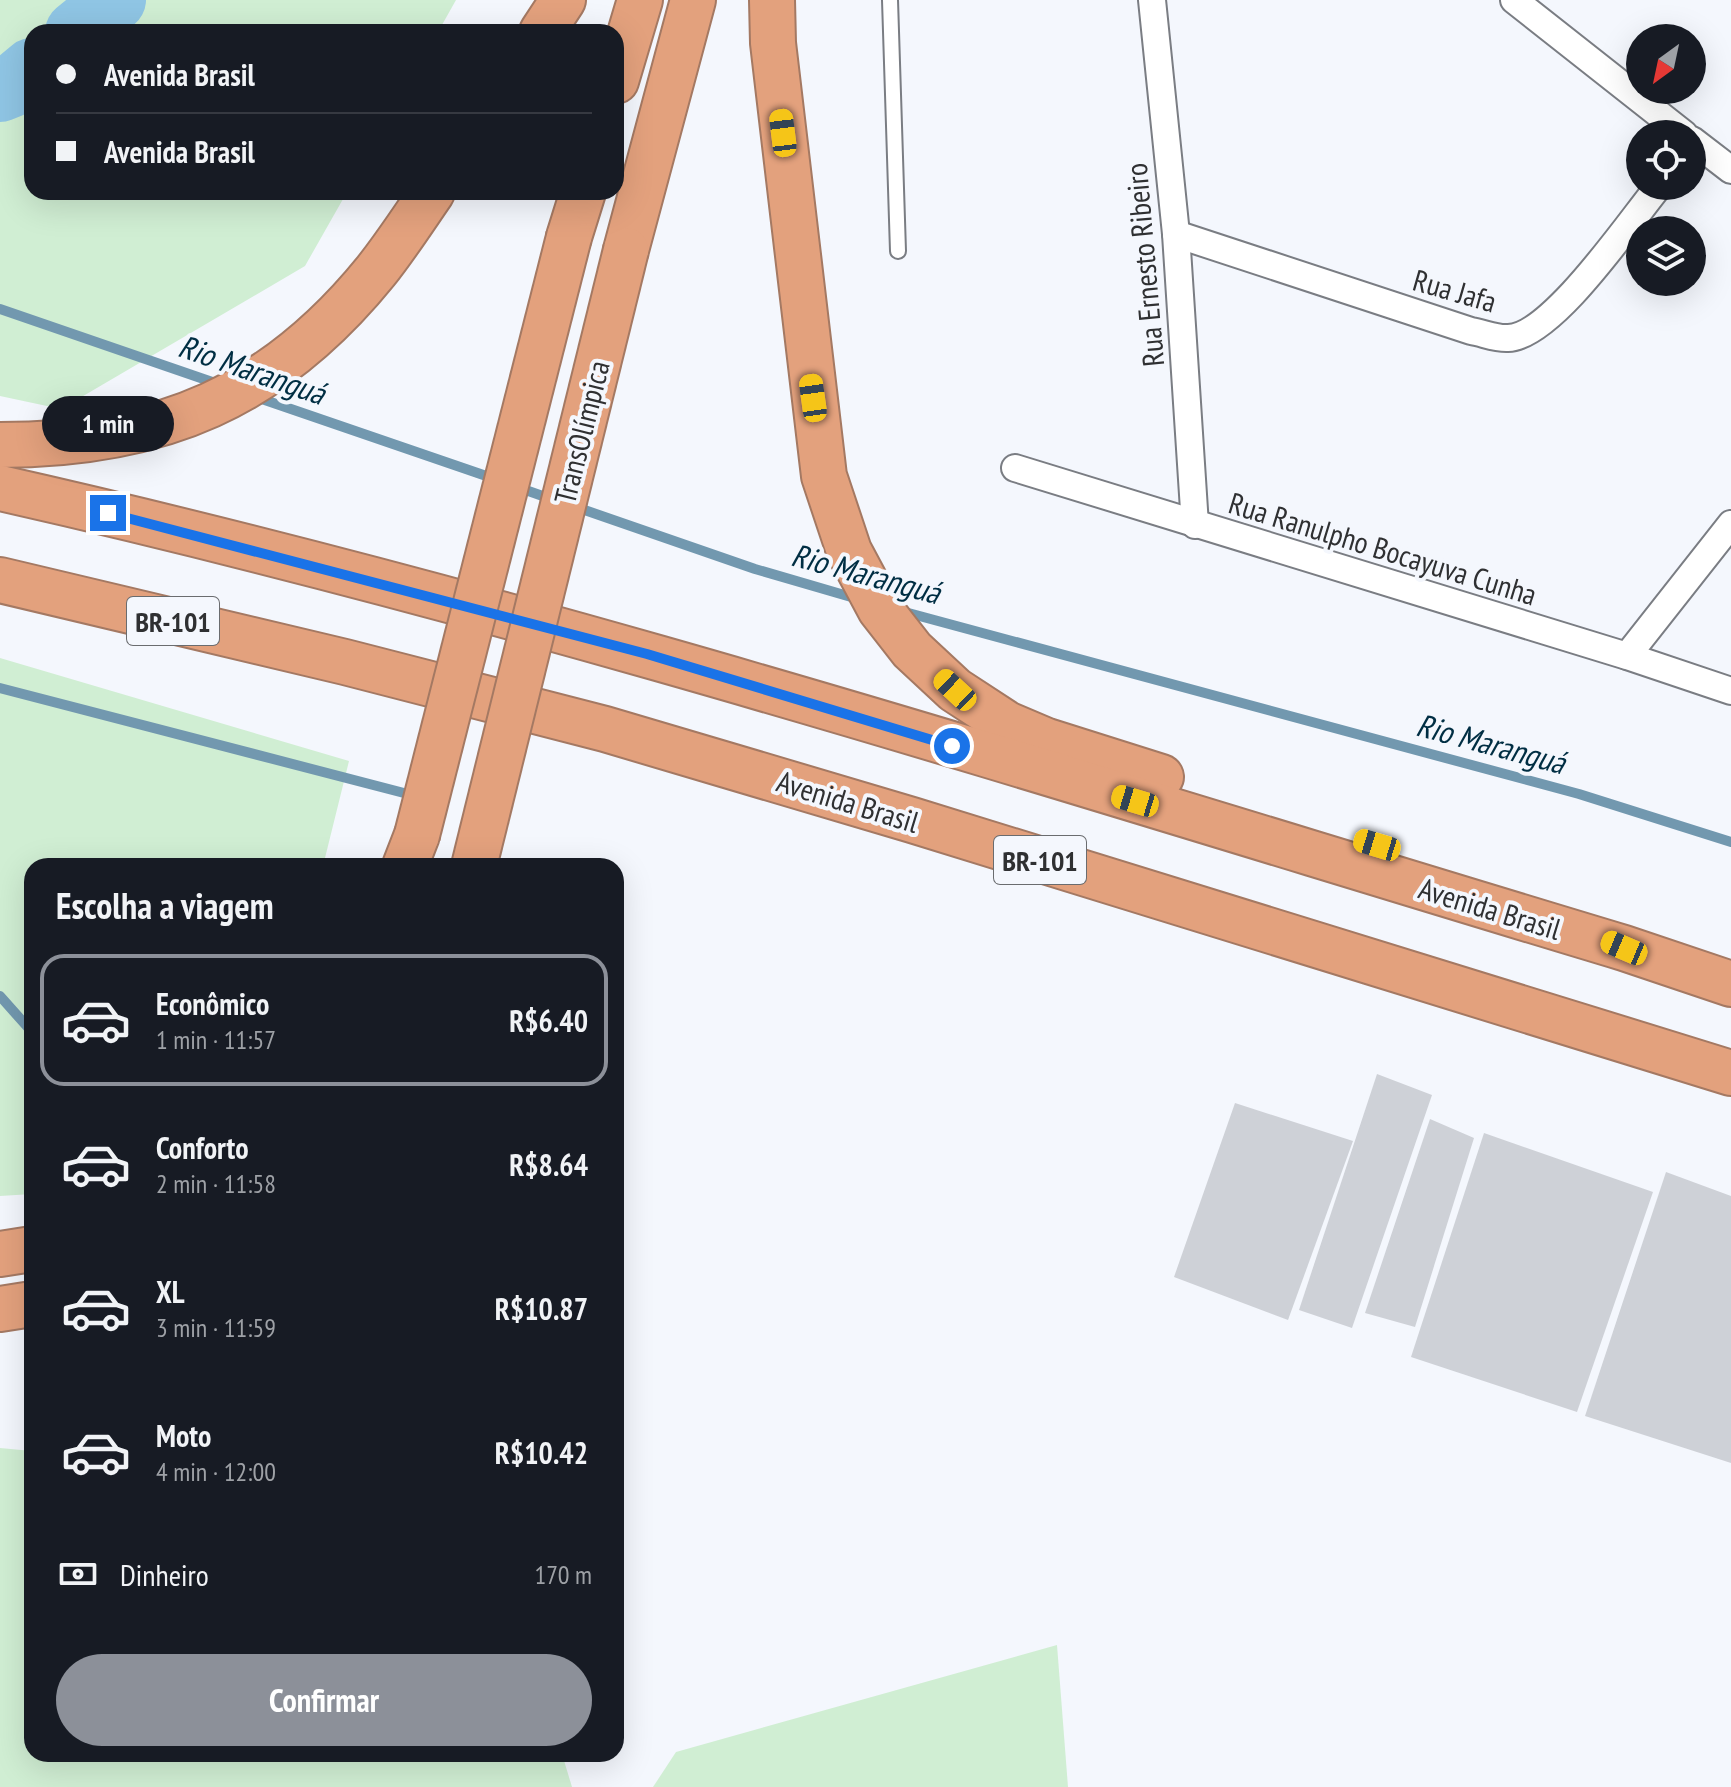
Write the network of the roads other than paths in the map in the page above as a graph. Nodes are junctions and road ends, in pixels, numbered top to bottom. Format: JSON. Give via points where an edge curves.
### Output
{"nodes":[{"id":1,"x":563,"y":0,"type":"edge"},
{"id":2,"x":640,"y":0,"type":"edge"},
{"id":3,"x":693,"y":0,"type":"edge"},
{"id":4,"x":772,"y":0,"type":"edge"},
{"id":5,"x":890,"y":0,"type":"edge"},
{"id":6,"x":1152,"y":0,"type":"edge"},
{"id":7,"x":1514,"y":0,"type":"edge"},
{"id":8,"x":547,"y":24,"type":"edge"},
{"id":9,"x":624,"y":54,"type":"edge"},
{"id":10,"x":1666,"y":120,"type":"edge"},
{"id":11,"x":1706,"y":151,"type":"edge"},
{"id":12,"x":1731,"y":170,"type":"edge"},
{"id":13,"x":426,"y":200,"type":"edge"},
{"id":14,"x":581,"y":200,"type":"edge"},
{"id":15,"x":1648,"y":200,"type":"edge"},
{"id":16,"x":1176,"y":234,"type":"junction"},
{"id":17,"x":898,"y":251,"type":"dead end"},
{"id":18,"x":0,"y":445,"type":"edge"},
{"id":19,"x":1015,"y":468,"type":"dead end"},
{"id":20,"x":0,"y":488,"type":"edge"},
{"id":21,"x":1731,"y":524,"type":"edge"},
{"id":22,"x":1195,"y":525,"type":"junction"},
{"id":23,"x":0,"y":580,"type":"edge"},
{"id":24,"x":0,"y":606,"type":"edge"},
{"id":25,"x":1627,"y":656,"type":"junction"},
{"id":26,"x":345,"y":662,"type":"junction"},
{"id":27,"x":1731,"y":691,"type":"edge"},
{"id":28,"x":411,"y":850,"type":"edge"},
{"id":29,"x":476,"y":858,"type":"edge"},
{"id":30,"x":1624,"y":948,"type":"junction"},
{"id":31,"x":1731,"y":984,"type":"edge"},
{"id":32,"x":1731,"y":1073,"type":"edge"},
{"id":33,"x":24,"y":1250,"type":"edge"},
{"id":34,"x":0,"y":1254,"type":"edge"},
{"id":35,"x":24,"y":1305,"type":"edge"},
{"id":36,"x":0,"y":1309,"type":"edge"}],
"edges":[{"from":1,"to":8,"type":"highway"},
{"from":2,"to":9,"type":"highway"},
{"from":3,"to":29,"type":"highway","name":"TransOlímpica","bridge":true},
{"from":4,"to":30,"type":"highway","via":[[824,476],[849,551],[880,609],[912,650],[955,690],[1007,724],[1047,741],[1377,845]]},
{"from":5,"to":17,"type":"lane"},
{"from":6,"to":16,"type":"street","name":"Rua Ernesto Ribeiro"},
{"from":7,"to":10,"type":"street"},
{"from":11,"to":12,"type":"street"},
{"from":13,"to":18,"type":"highway","via":[[375,272],[326,324],[242,390],[156,427],[98,438]]},
{"from":14,"to":28,"type":"highway","name":"TransOlímpica","bridge":true},
{"from":15,"to":16,"type":"street","name":"Rua Jafa","via":[[1560,308],[1534,330],[1509,338],[1471,331]]},
{"from":16,"to":22,"type":"street","name":"Rua Ernesto Ribeiro"},
{"from":19,"to":22,"type":"street","name":"Rua Ranulpho Bocayuva Cunha"},
{"from":20,"to":30,"type":"highway","name":"Avenida Brasil","via":[[162,525],[647,654]]},
{"from":21,"to":25,"type":"street"},
{"from":22,"to":25,"type":"street","name":"Rua Ranulpho Bocayuva Cunha"},
{"from":23,"to":26,"type":"highway","name":"Avenida Brasil","number":"BR-101"},
{"from":24,"to":26,"type":"highway","via":[[288,669]]},
{"from":25,"to":27,"type":"street","name":"Rua Ranulpho Bocayuva Cunha"},
{"from":26,"to":32,"type":"highway","name":"Avenida Brasil","number":"BR-101","via":[[605,729]]},
{"from":30,"to":31,"type":"highway","name":"Avenida Brasil"},
{"from":33,"to":34,"type":"highway"},
{"from":35,"to":36,"type":"highway"}]}
